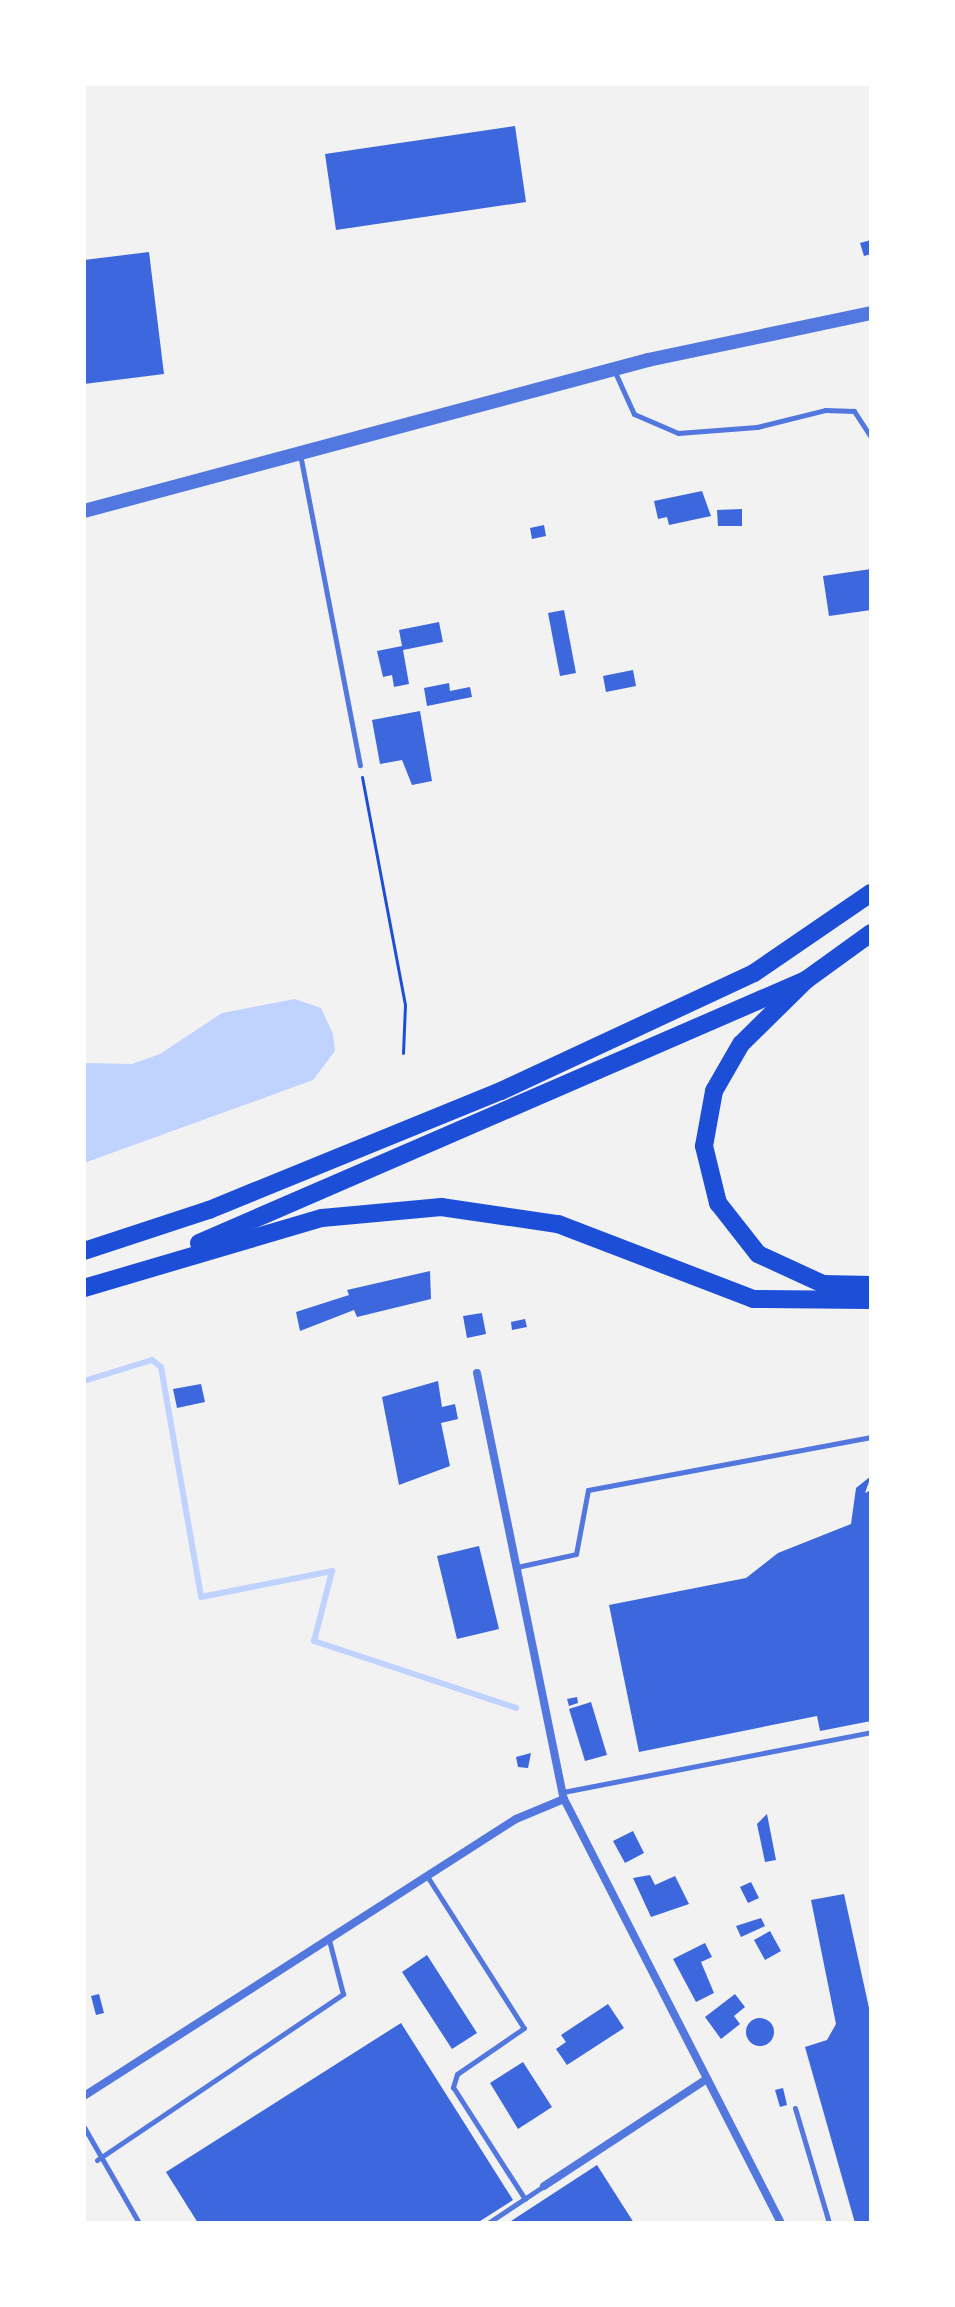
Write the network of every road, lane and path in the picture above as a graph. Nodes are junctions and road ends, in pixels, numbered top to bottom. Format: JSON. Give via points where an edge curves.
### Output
{"nodes":[{"id":1,"x":871,"y":313,"type":"edge"},
{"id":2,"x":614,"y":369,"type":"junction"},
{"id":3,"x":871,"y":437,"type":"edge"},
{"id":4,"x":300,"y":453,"type":"junction"},
{"id":5,"x":84,"y":511,"type":"edge"},
{"id":6,"x":360,"y":765,"type":"joint"},
{"id":7,"x":871,"y":893,"type":"edge"},
{"id":8,"x":871,"y":933,"type":"edge"},
{"id":9,"x":806,"y":980,"type":"junction"},
{"id":10,"x":403,"y":1053,"type":"dead end"},
{"id":11,"x":84,"y":1251,"type":"edge"},
{"id":12,"x":124,"y":1275,"type":"junction"},
{"id":13,"x":871,"y":1285,"type":"edge"},
{"id":14,"x":84,"y":1288,"type":"edge"},
{"id":15,"x":871,"y":1300,"type":"edge"},
{"id":16,"x":477,"y":1373,"type":"dead end"},
{"id":17,"x":871,"y":1437,"type":"edge"},
{"id":18,"x":516,"y":1567,"type":"junction"},
{"id":19,"x":871,"y":1732,"type":"edge"},
{"id":20,"x":563,"y":1795,"type":"junction"},
{"id":21,"x":427,"y":1876,"type":"junction"},
{"id":22,"x":328,"y":1939,"type":"junction"},
{"id":23,"x":707,"y":2079,"type":"junction"},
{"id":24,"x":84,"y":2096,"type":"edge"},
{"id":25,"x":795,"y":2108,"type":"dead end"},
{"id":26,"x":84,"y":2127,"type":"edge"},
{"id":27,"x":97,"y":2160,"type":"junction"},
{"id":28,"x":544,"y":2186,"type":"joint"},
{"id":29,"x":525,"y":2199,"type":"junction"},
{"id":30,"x":139,"y":2223,"type":"edge"},
{"id":31,"x":488,"y":2223,"type":"edge"},
{"id":32,"x":781,"y":2223,"type":"edge"},
{"id":33,"x":829,"y":2223,"type":"edge"}],
"edges":[{"from":1,"to":2,"type":"street"},
{"from":2,"to":3,"type":"lane","via":[[634,414],[678,433],[757,427],[825,410],[854,411]]},
{"from":2,"to":4,"type":"street"},
{"from":4,"to":5,"type":"street"},
{"from":4,"to":6,"type":"lane"},
{"from":6,"to":10,"type":"path","via":[[405,1005]]},
{"from":7,"to":11,"type":"highway","via":[[754,973],[501,1091],[209,1210]]},
{"from":8,"to":9,"type":"highway"},
{"from":9,"to":12,"type":"highway"},
{"from":9,"to":13,"type":"highway","via":[[741,1044],[714,1091],[704,1146],[709,1175],[737,1234],[758,1254],[823,1284]]},
{"from":12,"to":14,"type":"highway"},
{"from":12,"to":15,"type":"highway","via":[[322,1218],[441,1207],[558,1224],[753,1299]]},
{"from":16,"to":18,"type":"street"},
{"from":17,"to":18,"type":"lane","via":[[588,1490],[576,1554]]},
{"from":18,"to":20,"type":"street"},
{"from":19,"to":20,"type":"lane"},
{"from":20,"to":21,"type":"street"},
{"from":20,"to":23,"type":"street"},
{"from":21,"to":22,"type":"street"},
{"from":21,"to":29,"type":"lane","via":[[524,2028],[457,2074],[453,2087]]},
{"from":22,"to":24,"type":"street"},
{"from":22,"to":27,"type":"lane","via":[[343,1994]]},
{"from":23,"to":28,"type":"street"},
{"from":23,"to":32,"type":"street"},
{"from":25,"to":33,"type":"lane"},
{"from":26,"to":27,"type":"lane"},
{"from":27,"to":30,"type":"lane"},
{"from":28,"to":29,"type":"lane"},
{"from":29,"to":31,"type":"lane"}]}
